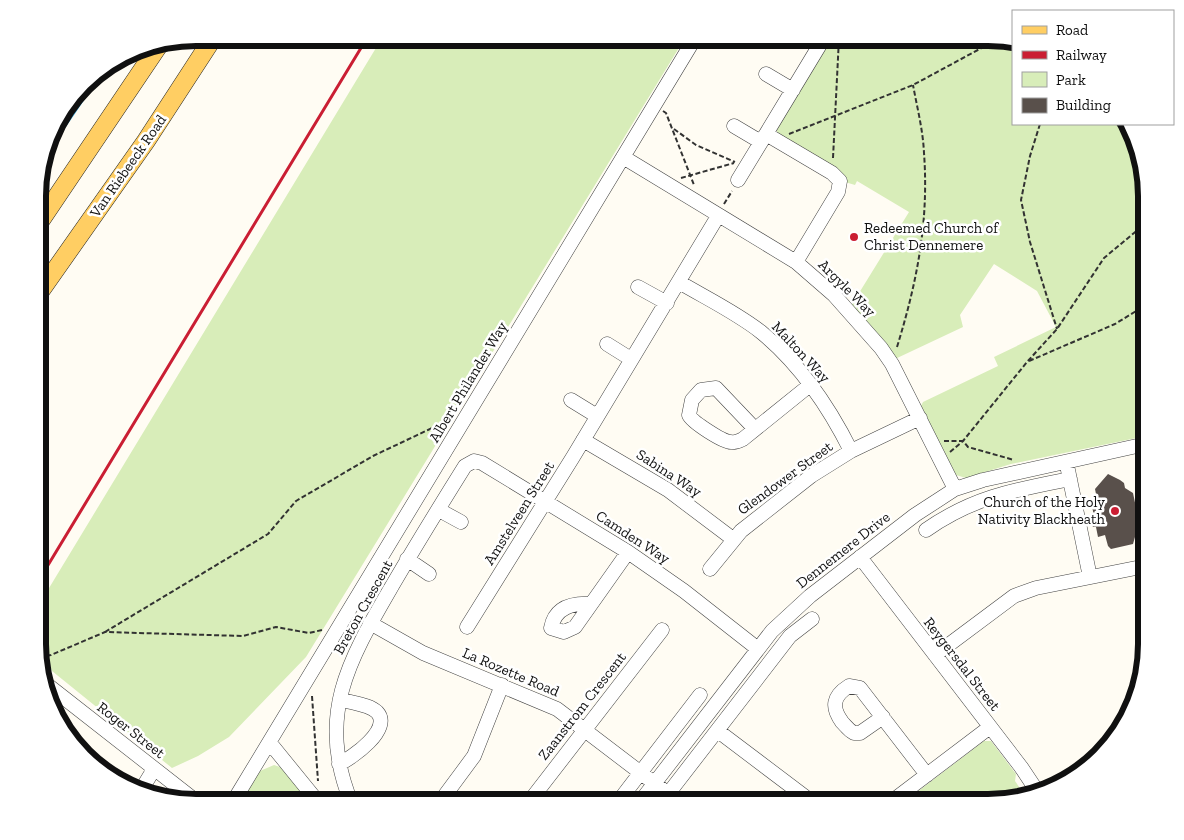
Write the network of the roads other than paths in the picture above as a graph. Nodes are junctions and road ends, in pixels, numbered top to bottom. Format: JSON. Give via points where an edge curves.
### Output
{"nodes":[{"id":1,"x":208,"y":46,"type":"edge"},
{"id":2,"x":690,"y":47,"type":"edge"},
{"id":3,"x":819,"y":47,"type":"edge"},
{"id":4,"x":154,"y":52,"type":"edge"},
{"id":5,"x":766,"y":74,"type":"dead end"},
{"id":6,"x":793,"y":90,"type":"junction"},
{"id":7,"x":734,"y":126,"type":"dead end"},
{"id":8,"x":764,"y":138,"type":"junction"},
{"id":9,"x":623,"y":157,"type":"junction"},
{"id":10,"x":738,"y":180,"type":"road end"},
{"id":11,"x":46,"y":213,"type":"edge"},
{"id":12,"x":718,"y":216,"type":"junction"},
{"id":13,"x":796,"y":262,"type":"junction"},
{"id":14,"x":680,"y":282,"type":"junction"},
{"id":15,"x":46,"y":283,"type":"edge"},
{"id":16,"x":638,"y":287,"type":"dead end"},
{"id":17,"x":666,"y":303,"type":"junction"},
{"id":18,"x":607,"y":344,"type":"dead end"},
{"id":19,"x":631,"y":359,"type":"junction"},
{"id":20,"x":810,"y":385,"type":"junction"},
{"id":21,"x":570,"y":400,"type":"dead end"},
{"id":22,"x":597,"y":416,"type":"junction"},
{"id":23,"x":920,"y":418,"type":"junction"},
{"id":24,"x":754,"y":428,"type":"junction"},
{"id":25,"x":583,"y":440,"type":"junction"},
{"id":26,"x":1137,"y":446,"type":"edge"},
{"id":27,"x":851,"y":451,"type":"junction"},
{"id":28,"x":1066,"y":461,"type":"junction"},
{"id":29,"x":482,"y":463,"type":"joint"},
{"id":30,"x":1070,"y":480,"type":"junction"},
{"id":31,"x":955,"y":489,"type":"junction"},
{"id":32,"x":546,"y":501,"type":"junction"},
{"id":33,"x":439,"y":510,"type":"junction"},
{"id":34,"x":461,"y":522,"type":"dead end"},
{"id":35,"x":926,"y":530,"type":"dead end"},
{"id":36,"x":733,"y":539,"type":"junction"},
{"id":37,"x":628,"y":552,"type":"junction"},
{"id":38,"x":860,"y":557,"type":"junction"},
{"id":39,"x":407,"y":559,"type":"junction"},
{"id":40,"x":1137,"y":568,"type":"edge"},
{"id":41,"x":710,"y":569,"type":"dead end"},
{"id":42,"x":429,"y":574,"type":"dead end"},
{"id":43,"x":1090,"y":577,"type":"junction"},
{"id":44,"x":591,"y":604,"type":"dead end"},
{"id":45,"x":812,"y":619,"type":"dead end"},
{"id":46,"x":370,"y":623,"type":"junction"},
{"id":47,"x":467,"y":627,"type":"dead end"},
{"id":48,"x":662,"y":630,"type":"dead end"},
{"id":49,"x":758,"y":649,"type":"junction"},
{"id":50,"x":935,"y":655,"type":"junction"},
{"id":51,"x":502,"y":685,"type":"junction"},
{"id":52,"x":54,"y":690,"type":"edge"},
{"id":53,"x":700,"y":695,"type":"dead end"},
{"id":54,"x":340,"y":699,"type":"junction"},
{"id":55,"x":883,"y":717,"type":"dead end"},
{"id":56,"x":990,"y":727,"type":"junction"},
{"id":57,"x":585,"y":729,"type":"junction"},
{"id":58,"x":718,"y":731,"type":"junction"},
{"id":59,"x":270,"y":743,"type":"junction"},
{"id":60,"x":339,"y":764,"type":"junction"},
{"id":61,"x":154,"y":769,"type":"junction"},
{"id":62,"x":641,"y":773,"type":"junction"},
{"id":63,"x":927,"y":775,"type":"junction"},
{"id":64,"x":655,"y":783,"type":"junction"},
{"id":65,"x":145,"y":784,"type":"edge"},
{"id":66,"x":1034,"y":787,"type":"edge"},
{"id":67,"x":185,"y":793,"type":"edge"},
{"id":68,"x":239,"y":793,"type":"edge"},
{"id":69,"x":311,"y":793,"type":"edge"},
{"id":70,"x":348,"y":793,"type":"edge"},
{"id":71,"x":447,"y":793,"type":"edge"},
{"id":72,"x":536,"y":793,"type":"edge"},
{"id":73,"x":625,"y":794,"type":"edge"},
{"id":74,"x":647,"y":794,"type":"edge"},
{"id":75,"x":668,"y":794,"type":"joint"},
{"id":76,"x":801,"y":794,"type":"edge"},
{"id":77,"x":902,"y":794,"type":"edge"}],
"edges":[{"from":1,"to":15,"type":"main road","name":"Van Riebeeck Road","via":[[146,141]]},
{"from":2,"to":9,"type":"street","name":"Albert Philander Way"},
{"from":3,"to":6,"type":"street"},
{"from":4,"to":11,"type":"main road"},
{"from":5,"to":6,"type":"street"},
{"from":6,"to":8,"type":"street"},
{"from":7,"to":8,"type":"street"},
{"from":8,"to":10,"type":"street","via":[[742,164]]},
{"from":8,"to":13,"type":"street","via":[[780,142],[840,181],[838,192]]},
{"from":9,"to":12,"type":"street","name":"Argyle Way"},
{"from":9,"to":59,"type":"street","name":"Albert Philander Way"},
{"from":12,"to":13,"type":"street","name":"Argyle Way"},
{"from":12,"to":14,"type":"street","name":"Amstelveen Street"},
{"from":13,"to":23,"type":"street","name":"Argyle Way","via":[[834,295],[881,348]]},
{"from":14,"to":17,"type":"street","name":"Amstelveen Street"},
{"from":14,"to":20,"type":"street","name":"Malton Way","via":[[760,331]]},
{"from":16,"to":17,"type":"street"},
{"from":17,"to":19,"type":"street","name":"Amstelveen Street"},
{"from":18,"to":19,"type":"street"},
{"from":19,"to":22,"type":"street","name":"Amstelveen Street"},
{"from":20,"to":24,"type":"street"},
{"from":20,"to":27,"type":"street","name":"Malton Way","via":[[827,406]]},
{"from":21,"to":22,"type":"street"},
{"from":22,"to":25,"type":"street","name":"Amstelveen Street"},
{"from":23,"to":27,"type":"street","name":"Glendower Street"},
{"from":23,"to":31,"type":"street","name":"Argyle Way"},
{"from":24,"to":24,"type":"street","via":[[738,441],[726,441],[690,418],[690,406],[701,390],[716,388]]},
{"from":25,"to":32,"type":"street","name":"Amstelveen Street"},
{"from":25,"to":36,"type":"street","name":"Sabina Way","via":[[668,490]]},
{"from":26,"to":28,"type":"street","name":"Dennemere Drive"},
{"from":27,"to":36,"type":"street","name":"Glendower Street","via":[[811,476]]},
{"from":28,"to":30,"type":"street"},
{"from":28,"to":31,"type":"street","name":"Dennemere Drive"},
{"from":29,"to":32,"type":"street","name":"Camden Way"},
{"from":29,"to":33,"type":"street","name":"Breton Crescent","via":[[471,462],[465,466]]},
{"from":30,"to":35,"type":"street","via":[[986,497]]},
{"from":30,"to":43,"type":"street"},
{"from":31,"to":38,"type":"street","name":"Dennemere Drive","via":[[915,514]]},
{"from":32,"to":37,"type":"street","name":"Camden Way"},
{"from":32,"to":47,"type":"street","name":"Amstelveen Street"},
{"from":33,"to":34,"type":"street"},
{"from":33,"to":39,"type":"street","name":"Breton Crescent"},
{"from":36,"to":41,"type":"street","name":"Glendower Street"},
{"from":37,"to":44,"type":"street"},
{"from":37,"to":49,"type":"street","name":"Camden Way"},
{"from":38,"to":49,"type":"street","name":"Dennemere Drive","via":[[793,610]]},
{"from":38,"to":50,"type":"street","name":"Reygersdal Street"},
{"from":39,"to":42,"type":"street","name":"Breton Crescent"},
{"from":39,"to":46,"type":"street","name":"Breton Crescent"},
{"from":40,"to":43,"type":"street"},
{"from":43,"to":50,"type":"street","via":[[1014,596]]},
{"from":45,"to":58,"type":"street","via":[[790,636]]},
{"from":46,"to":51,"type":"street","name":"La Rozette Road","via":[[423,653]]},
{"from":46,"to":54,"type":"street","name":"Breton Crescent","via":[[349,664]]},
{"from":48,"to":57,"type":"street","name":"Zaanstrom Crescent"},
{"from":49,"to":64,"type":"street","name":"Dennemere Drive"},
{"from":50,"to":56,"type":"street","name":"Reygersdal Street"},
{"from":51,"to":57,"type":"street","name":"La Rozette Road","via":[[557,709]]},
{"from":51,"to":71,"type":"street","via":[[474,756]]},
{"from":52,"to":61,"type":"street","name":"Roger Street"},
{"from":53,"to":62,"type":"street"},
{"from":54,"to":60,"type":"street","name":"Breton Crescent","via":[[336,722]]},
{"from":54,"to":60,"type":"street","via":[[375,710],[380,720],[379,727],[361,752]]},
{"from":55,"to":63,"type":"street"},
{"from":56,"to":63,"type":"street"},
{"from":56,"to":66,"type":"street","name":"Reygersdal Street"},
{"from":57,"to":62,"type":"street","name":"La Rozette Road"},
{"from":57,"to":72,"type":"street","name":"Zaanstrom Crescent"},
{"from":58,"to":75,"type":"street"},
{"from":58,"to":76,"type":"street"},
{"from":59,"to":68,"type":"street","name":"Albert Philander Way"},
{"from":59,"to":69,"type":"street"},
{"from":60,"to":70,"type":"street","name":"Breton Crescent"},
{"from":61,"to":65,"type":"street"},
{"from":61,"to":67,"type":"street","name":"Roger Street"},
{"from":62,"to":64,"type":"street","name":"La Rozette Road"},
{"from":62,"to":73,"type":"street"},
{"from":63,"to":77,"type":"street"},
{"from":64,"to":74,"type":"street","name":"Dennemere Drive"},
{"from":64,"to":75,"type":"street","name":"La Rozette Road"}]}
